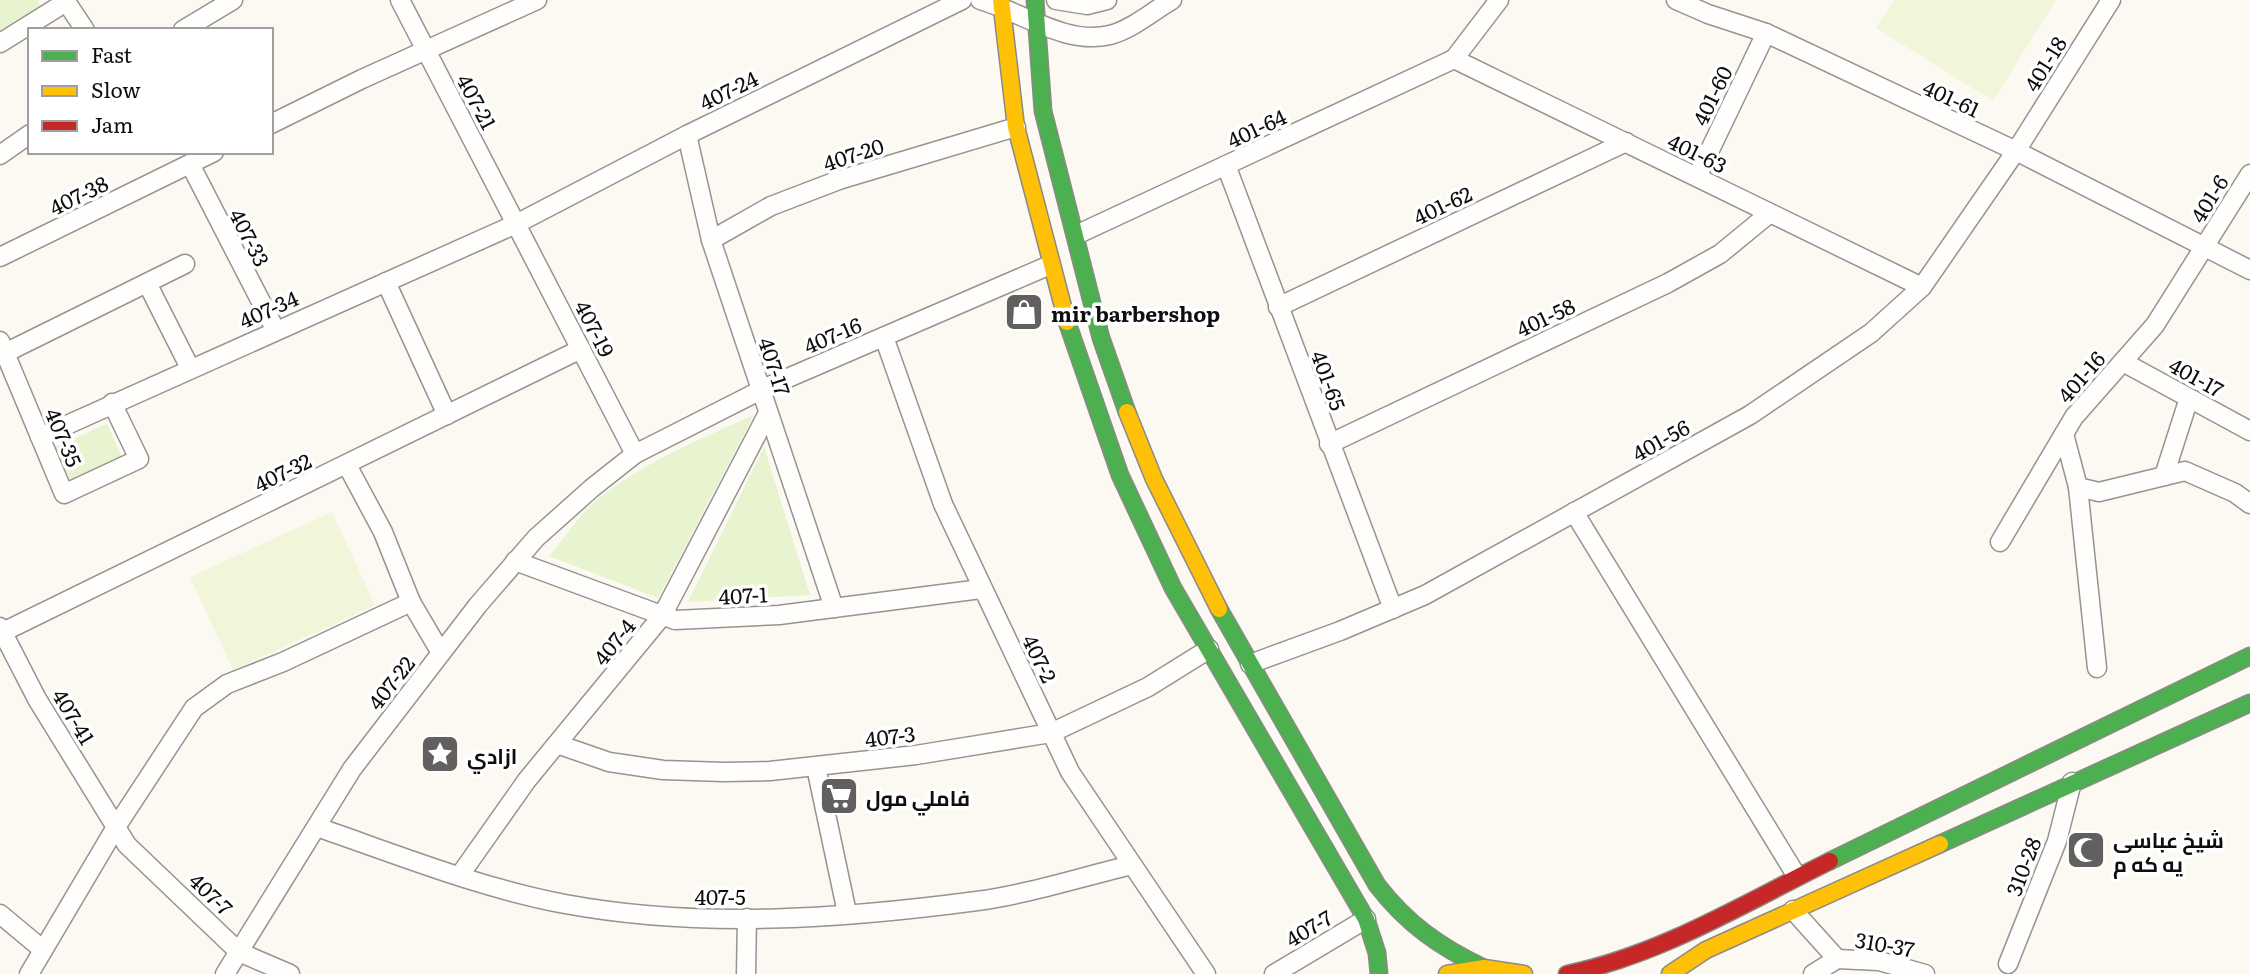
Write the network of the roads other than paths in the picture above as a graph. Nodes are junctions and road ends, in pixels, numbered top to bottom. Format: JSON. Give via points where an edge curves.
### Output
{"nodes":[{"id":1,"x":400,"y":0,"type":"edge"},
{"id":2,"x":537,"y":0,"type":"edge"},
{"id":3,"x":962,"y":0,"type":"edge"},
{"id":4,"x":980,"y":0,"type":"edge"},
{"id":5,"x":1035,"y":0,"type":"edge"},
{"id":6,"x":1056,"y":0,"type":"edge"},
{"id":7,"x":1107,"y":0,"type":"edge"},
{"id":8,"x":1172,"y":0,"type":"edge"},
{"id":9,"x":1499,"y":0,"type":"edge"},
{"id":10,"x":1676,"y":0,"type":"edge"},
{"id":11,"x":2111,"y":0,"type":"edge"},
{"id":12,"x":65,"y":1,"type":"edge"},
{"id":13,"x":230,"y":1,"type":"edge"},
{"id":14,"x":1001,"y":3,"type":"edge"},
{"id":15,"x":1035,"y":23,"type":"junction"},
{"id":16,"x":84,"y":28,"type":"edge"},
{"id":17,"x":186,"y":28,"type":"edge"},
{"id":18,"x":1766,"y":33,"type":"junction"},
{"id":19,"x":0,"y":43,"type":"edge"},
{"id":20,"x":426,"y":50,"type":"junction"},
{"id":21,"x":1454,"y":59,"type":"junction"},
{"id":22,"x":273,"y":123,"type":"edge"},
{"id":23,"x":1016,"y":127,"type":"junction"},
{"id":24,"x":28,"y":135,"type":"edge"},
{"id":25,"x":687,"y":135,"type":"junction"},
{"id":26,"x":1626,"y":142,"type":"junction"},
{"id":27,"x":2016,"y":151,"type":"junction"},
{"id":28,"x":210,"y":154,"type":"edge"},
{"id":29,"x":0,"y":155,"type":"edge"},
{"id":30,"x":190,"y":164,"type":"junction"},
{"id":31,"x":1226,"y":165,"type":"junction"},
{"id":32,"x":2250,"y":174,"type":"edge"},
{"id":33,"x":1697,"y":177,"type":"junction"},
{"id":34,"x":1770,"y":213,"type":"junction"},
{"id":35,"x":516,"y":224,"type":"junction"},
{"id":36,"x":1076,"y":235,"type":"junction"},
{"id":37,"x":712,"y":240,"type":"junction"},
{"id":38,"x":2204,"y":246,"type":"junction"},
{"id":39,"x":0,"y":257,"type":"edge"},
{"id":40,"x":184,"y":264,"type":"dead end"},
{"id":41,"x":1050,"y":265,"type":"junction"},
{"id":42,"x":2250,"y":270,"type":"edge"},
{"id":43,"x":386,"y":282,"type":"junction"},
{"id":44,"x":147,"y":283,"type":"junction"},
{"id":45,"x":1922,"y":287,"type":"junction"},
{"id":46,"x":1278,"y":307,"type":"junction"},
{"id":47,"x":275,"y":330,"type":"junction"},
{"id":48,"x":884,"y":337,"type":"junction"},
{"id":49,"x":3,"y":347,"type":"edge"},
{"id":50,"x":581,"y":349,"type":"junction"},
{"id":51,"x":2123,"y":362,"type":"junction"},
{"id":52,"x":190,"y":368,"type":"junction"},
{"id":53,"x":760,"y":390,"type":"junction"},
{"id":54,"x":2189,"y":398,"type":"junction"},
{"id":55,"x":112,"y":403,"type":"junction"},
{"id":56,"x":768,"y":413,"type":"junction"},
{"id":57,"x":447,"y":415,"type":"junction"},
{"id":58,"x":2250,"y":431,"type":"edge"},
{"id":59,"x":2064,"y":434,"type":"junction"},
{"id":60,"x":40,"y":437,"type":"junction"},
{"id":61,"x":1329,"y":444,"type":"junction"},
{"id":62,"x":635,"y":454,"type":"junction"},
{"id":63,"x":347,"y":465,"type":"junction"},
{"id":64,"x":2164,"y":476,"type":"junction"},
{"id":65,"x":2078,"y":487,"type":"junction"},
{"id":66,"x":2250,"y":504,"type":"edge"},
{"id":67,"x":1574,"y":513,"type":"junction"},
{"id":68,"x":2000,"y":542,"type":"dead end"},
{"id":69,"x":516,"y":561,"type":"junction"},
{"id":70,"x":981,"y":589,"type":"junction"},
{"id":71,"x":411,"y":602,"type":"junction"},
{"id":72,"x":834,"y":608,"type":"junction"},
{"id":73,"x":1393,"y":609,"type":"junction"},
{"id":74,"x":662,"y":616,"type":"junction"},
{"id":75,"x":3,"y":641,"type":"edge"},
{"id":76,"x":1209,"y":649,"type":"junction"},
{"id":77,"x":441,"y":653,"type":"junction"},
{"id":78,"x":2250,"y":656,"type":"edge"},
{"id":79,"x":1250,"y":663,"type":"junction"},
{"id":80,"x":2097,"y":668,"type":"dead end"},
{"id":81,"x":2250,"y":703,"type":"edge"},
{"id":82,"x":1051,"y":733,"type":"junction"},
{"id":83,"x":557,"y":744,"type":"junction"},
{"id":84,"x":816,"y":766,"type":"junction"},
{"id":85,"x":2072,"y":782,"type":"junction"},
{"id":86,"x":116,"y":827,"type":"junction"},
{"id":87,"x":317,"y":827,"type":"junction"},
{"id":88,"x":1132,"y":866,"type":"junction"},
{"id":89,"x":460,"y":875,"type":"junction"},
{"id":90,"x":1796,"y":875,"type":"junction"},
{"id":91,"x":1793,"y":910,"type":"junction"},
{"id":92,"x":847,"y":913,"type":"junction"},
{"id":93,"x":0,"y":914,"type":"edge"},
{"id":94,"x":747,"y":918,"type":"junction"},
{"id":95,"x":1366,"y":919,"type":"junction"},
{"id":96,"x":42,"y":949,"type":"junction"},
{"id":97,"x":239,"y":952,"type":"junction"},
{"id":98,"x":1837,"y":959,"type":"junction"},
{"id":99,"x":2008,"y":964,"type":"dead end"},
{"id":100,"x":1484,"y":968,"type":"junction"},
{"id":101,"x":29,"y":974,"type":"edge"},
{"id":102,"x":225,"y":974,"type":"edge"},
{"id":103,"x":290,"y":974,"type":"edge"},
{"id":104,"x":746,"y":974,"type":"edge"},
{"id":105,"x":1206,"y":974,"type":"edge"},
{"id":106,"x":1274,"y":974,"type":"edge"},
{"id":107,"x":1379,"y":974,"type":"edge"},
{"id":108,"x":1447,"y":974,"type":"edge"},
{"id":109,"x":1524,"y":974,"type":"edge"},
{"id":110,"x":1567,"y":974,"type":"edge"},
{"id":111,"x":1670,"y":974,"type":"edge"},
{"id":112,"x":1813,"y":974,"type":"edge"},
{"id":113,"x":1925,"y":974,"type":"edge"}],
"edges":[{"from":1,"to":20,"type":"street","name":"407-21"},
{"from":2,"to":20,"type":"street"},
{"from":3,"to":25,"type":"street","name":"407-24"},
{"from":4,"to":14,"type":"street"},
{"from":5,"to":15,"type":"street"},
{"from":6,"to":7,"type":"street","via":[[1087,5]]},
{"from":8,"to":15,"type":"street","via":[[1112,35],[1079,35]]},
{"from":9,"to":21,"type":"street"},
{"from":10,"to":18,"type":"street","name":"401-61"},
{"from":11,"to":27,"type":"street","name":"401-18"},
{"from":12,"to":16,"type":"street"},
{"from":12,"to":19,"type":"street"},
{"from":13,"to":17,"type":"street"},
{"from":14,"to":15,"type":"street"},
{"from":14,"to":23,"type":"street"},
{"from":15,"to":36,"type":"street","via":[[1043,111]]},
{"from":18,"to":27,"type":"street","name":"401-61"},
{"from":18,"to":33,"type":"street","name":"401-60"},
{"from":20,"to":22,"type":"street"},
{"from":20,"to":35,"type":"street","name":"407-21"},
{"from":21,"to":26,"type":"street","name":"401-63"},
{"from":21,"to":31,"type":"street","name":"401-64"},
{"from":23,"to":37,"type":"street","name":"407-20","via":[[839,180],[771,206]]},
{"from":23,"to":41,"type":"street"},
{"from":24,"to":29,"type":"street"},
{"from":25,"to":35,"type":"street","name":"407-24"},
{"from":25,"to":37,"type":"street","name":"407-17"},
{"from":26,"to":33,"type":"street","name":"401-63"},
{"from":26,"to":46,"type":"street","name":"401-62"},
{"from":27,"to":38,"type":"street","name":"401-61"},
{"from":27,"to":45,"type":"street","name":"401-56"},
{"from":28,"to":30,"type":"street","name":"407-38"},
{"from":30,"to":39,"type":"street","name":"407-38"},
{"from":30,"to":47,"type":"street","name":"407-33"},
{"from":31,"to":36,"type":"street","name":"401-64"},
{"from":31,"to":46,"type":"street","name":"401-65"},
{"from":32,"to":38,"type":"street","name":"401-6"},
{"from":33,"to":34,"type":"street","name":"401-63"},
{"from":34,"to":45,"type":"street","name":"401-63"},
{"from":34,"to":61,"type":"street","name":"401-58","via":[[1720,254],[1668,283]]},
{"from":35,"to":43,"type":"street","name":"407-34"},
{"from":35,"to":50,"type":"street","name":"407-19"},
{"from":36,"to":79,"type":"street","via":[[1101,338],[1154,479],[1198,573]]},
{"from":37,"to":53,"type":"street","name":"407-17"},
{"from":38,"to":42,"type":"street","name":"401-61"},
{"from":38,"to":51,"type":"street","name":"401-16","via":[[2155,325]]},
{"from":40,"to":44,"type":"street"},
{"from":41,"to":48,"type":"street","name":"407-16"},
{"from":41,"to":76,"type":"street","via":[[1120,475]]},
{"from":43,"to":47,"type":"street","name":"407-34"},
{"from":43,"to":57,"type":"street"},
{"from":44,"to":49,"type":"street"},
{"from":44,"to":52,"type":"street"},
{"from":45,"to":67,"type":"street","name":"401-56","via":[[1871,333],[1750,415]]},
{"from":46,"to":61,"type":"street","name":"401-65"},
{"from":47,"to":52,"type":"street","name":"407-34"},
{"from":48,"to":53,"type":"street","name":"407-16"},
{"from":48,"to":70,"type":"street","name":"407-2","via":[[943,504]]},
{"from":49,"to":60,"type":"street","name":"407-35"},
{"from":50,"to":57,"type":"street","name":"407-32"},
{"from":50,"to":62,"type":"street","name":"407-19"},
{"from":51,"to":54,"type":"street","name":"401-17"},
{"from":51,"to":59,"type":"street","name":"401-16"},
{"from":52,"to":55,"type":"street","name":"407-34"},
{"from":53,"to":56,"type":"street","name":"407-17"},
{"from":53,"to":62,"type":"street","name":"407-16"},
{"from":54,"to":58,"type":"street","name":"401-17"},
{"from":54,"to":64,"type":"street"},
{"from":55,"to":60,"type":"street","name":"407-34"},
{"from":55,"to":60,"type":"street","name":"407-35","via":[[139,459],[64,494]]},
{"from":56,"to":72,"type":"street","name":"407-17"},
{"from":56,"to":74,"type":"street","name":"407-4"},
{"from":57,"to":63,"type":"street","name":"407-32"},
{"from":59,"to":65,"type":"street"},
{"from":59,"to":68,"type":"street","name":"401-16"},
{"from":61,"to":73,"type":"street","name":"401-65"},
{"from":62,"to":69,"type":"street","name":"407-22","via":[[536,538]]},
{"from":63,"to":71,"type":"street","via":[[383,532]]},
{"from":63,"to":75,"type":"street","name":"407-32"},
{"from":64,"to":65,"type":"street","via":[[2099,492]]},
{"from":64,"to":66,"type":"street","via":[[2185,471]]},
{"from":65,"to":80,"type":"street"},
{"from":67,"to":73,"type":"street","name":"401-56"},
{"from":67,"to":90,"type":"street"},
{"from":69,"to":74,"type":"street","name":"407-1"},
{"from":69,"to":77,"type":"street","name":"407-22"},
{"from":70,"to":72,"type":"street","name":"407-1"},
{"from":70,"to":82,"type":"street","name":"407-2"},
{"from":71,"to":77,"type":"street"},
{"from":71,"to":86,"type":"street","via":[[227,684],[194,708]]},
{"from":72,"to":74,"type":"street","name":"407-1","via":[[688,620]]},
{"from":73,"to":79,"type":"street","name":"401-56"},
{"from":74,"to":83,"type":"street","name":"407-4"},
{"from":75,"to":86,"type":"street","name":"407-41"},
{"from":76,"to":82,"type":"street","name":"407-3","via":[[1148,687]]},
{"from":76,"to":95,"type":"street"},
{"from":77,"to":87,"type":"street","name":"407-22","via":[[352,769]]},
{"from":78,"to":90,"type":"street"},
{"from":79,"to":100,"type":"street","via":[[1386,899],[1412,928]]},
{"from":81,"to":85,"type":"street"},
{"from":82,"to":84,"type":"street","name":"407-3"},
{"from":82,"to":88,"type":"street","name":"407-2","via":[[1070,772]]},
{"from":83,"to":84,"type":"street","name":"407-3","via":[[609,762],[663,769],[736,772]]},
{"from":83,"to":89,"type":"street","name":"407-4"},
{"from":84,"to":92,"type":"street"},
{"from":85,"to":91,"type":"street"},
{"from":85,"to":99,"type":"street","name":"310-28","via":[[2057,841]]},
{"from":86,"to":96,"type":"street"},
{"from":86,"to":97,"type":"street","name":"407-7","via":[[127,845]]},
{"from":87,"to":89,"type":"street","name":"407-5"},
{"from":87,"to":97,"type":"street","name":"407-22"},
{"from":88,"to":92,"type":"street","name":"407-5","via":[[979,901]]},
{"from":88,"to":105,"type":"street","name":"407-2"},
{"from":89,"to":94,"type":"street","name":"407-5","via":[[563,904],[630,914]]},
{"from":90,"to":110,"type":"street","via":[[1629,958]]},
{"from":91,"to":98,"type":"street"},
{"from":91,"to":111,"type":"street","via":[[1706,950]]},
{"from":92,"to":94,"type":"street","name":"407-5"},
{"from":93,"to":96,"type":"street"},
{"from":94,"to":104,"type":"street"},
{"from":95,"to":106,"type":"street","name":"407-7"},
{"from":95,"to":107,"type":"street"},
{"from":96,"to":101,"type":"street"},
{"from":97,"to":102,"type":"street","name":"407-22"},
{"from":97,"to":103,"type":"street","name":"407-7"},
{"from":98,"to":112,"type":"street"},
{"from":98,"to":113,"type":"street","name":"310-37","via":[[1879,961]]},
{"from":100,"to":108,"type":"street"},
{"from":100,"to":109,"type":"street"}]}
